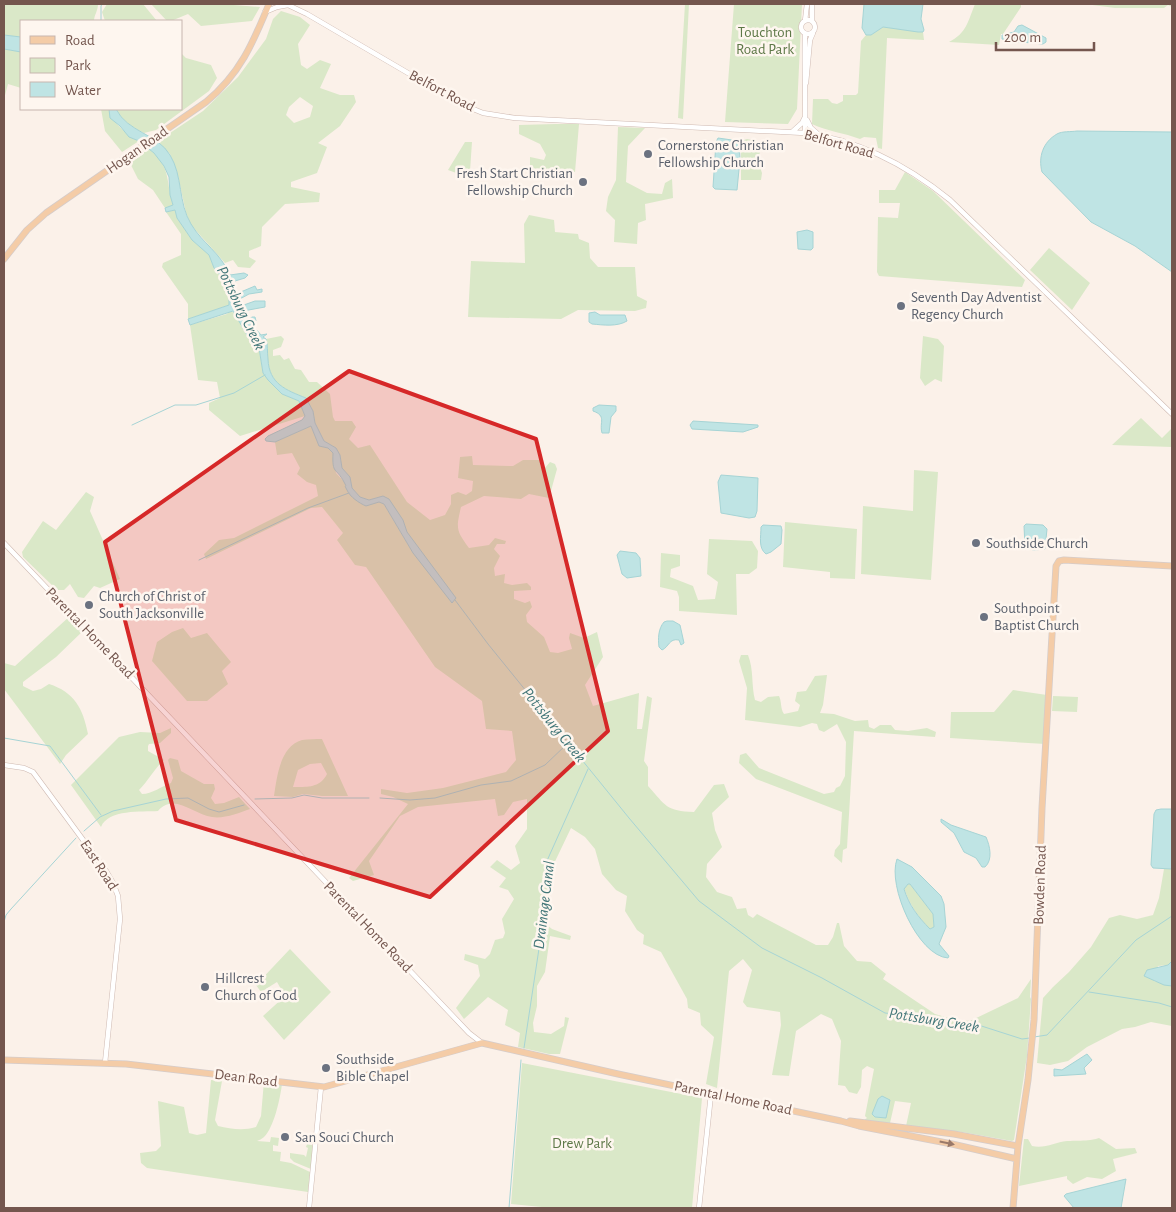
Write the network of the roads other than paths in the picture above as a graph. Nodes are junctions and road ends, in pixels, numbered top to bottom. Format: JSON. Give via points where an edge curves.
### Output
{"nodes":[{"id":1,"x":269,"y":4,"type":"edge"},
{"id":2,"x":288,"y":4,"type":"edge"},
{"id":3,"x":807,"y":4,"type":"edge"},
{"id":4,"x":812,"y":4,"type":"edge"},
{"id":5,"x":265,"y":12,"type":"junction"},
{"id":6,"x":805,"y":21,"type":"junction"},
{"id":7,"x":812,"y":21,"type":"junction"},
{"id":8,"x":813,"y":33,"type":"junction"},
{"id":9,"x":805,"y":34,"type":"junction"},
{"id":10,"x":806,"y":84,"type":"junction"},
{"id":11,"x":806,"y":116,"type":"junction"},
{"id":12,"x":792,"y":132,"type":"junction"},
{"id":13,"x":805,"y":133,"type":"junction"},
{"id":14,"x":821,"y":136,"type":"junction"},
{"id":15,"x":4,"y":259,"type":"edge"},
{"id":16,"x":1172,"y":414,"type":"edge"},
{"id":17,"x":4,"y":543,"type":"edge"},
{"id":18,"x":1172,"y":566,"type":"edge"},
{"id":19,"x":4,"y":765,"type":"edge"},
{"id":20,"x":482,"y":1043,"type":"junction"},
{"id":21,"x":4,"y":1060,"type":"edge"},
{"id":22,"x":105,"y":1063,"type":"junction"},
{"id":23,"x":321,"y":1087,"type":"junction"},
{"id":24,"x":711,"y":1094,"type":"junction"},
{"id":25,"x":899,"y":1131,"type":"junction"},
{"id":26,"x":1018,"y":1146,"type":"junction"},
{"id":27,"x":1017,"y":1160,"type":"junction"},
{"id":28,"x":309,"y":1208,"type":"edge"},
{"id":29,"x":699,"y":1208,"type":"edge"},
{"id":30,"x":1012,"y":1208,"type":"edge"}],
"edges":[{"from":1,"to":5,"type":"main road","name":"Hogan Road"},
{"from":2,"to":5,"type":"street"},
{"from":2,"to":12,"type":"street","name":"Belfort Road","via":[[455,101],[491,115]]},
{"from":3,"to":6,"type":"street"},
{"from":4,"to":7,"type":"street"},
{"from":5,"to":15,"type":"main road","name":"Hogan Road","via":[[239,68],[206,102],[46,213],[27,230]]},
{"from":6,"to":7,"type":"street"},
{"from":6,"to":9,"type":"street","via":[[801,27]]},
{"from":7,"to":8,"type":"street"},
{"from":8,"to":9,"type":"street"},
{"from":8,"to":10,"type":"street"},
{"from":9,"to":10,"type":"street"},
{"from":10,"to":11,"type":"street"},
{"from":11,"to":12,"type":"street"},
{"from":11,"to":13,"type":"street"},
{"from":11,"to":14,"type":"street"},
{"from":12,"to":13,"type":"street","name":"Belfort Road"},
{"from":13,"to":14,"type":"street","name":"Belfort Road"},
{"from":14,"to":16,"type":"street","name":"Belfort Road","via":[[879,155],[936,189]]},
{"from":17,"to":20,"type":"street","name":"Parental Home Road"},
{"from":18,"to":26,"type":"main road","name":"Bowden Road","via":[[1064,560],[1058,561],[1056,566],[1034,1020]]},
{"from":19,"to":22,"type":"street","name":"East Road","via":[[33,772],[106,871],[116,891],[120,919]]},
{"from":20,"to":23,"type":"main road","name":"Dean Road"},
{"from":20,"to":24,"type":"main road","name":"Parental Home Road"},
{"from":21,"to":22,"type":"main road","name":"Dean Road"},
{"from":22,"to":23,"type":"main road","name":"Dean Road"},
{"from":23,"to":28,"type":"street"},
{"from":24,"to":25,"type":"main road","name":"Parental Home Road","via":[[859,1126]]},
{"from":24,"to":29,"type":"street"},
{"from":25,"to":26,"type":"main road","name":"Parental Home Road","via":[[954,1134]]},
{"from":25,"to":27,"type":"main road","name":"Parental Home Road","one_way":true},
{"from":26,"to":27,"type":"main road","name":"Bowden Road"},
{"from":27,"to":30,"type":"main road","name":"Bowden Road"}]}
